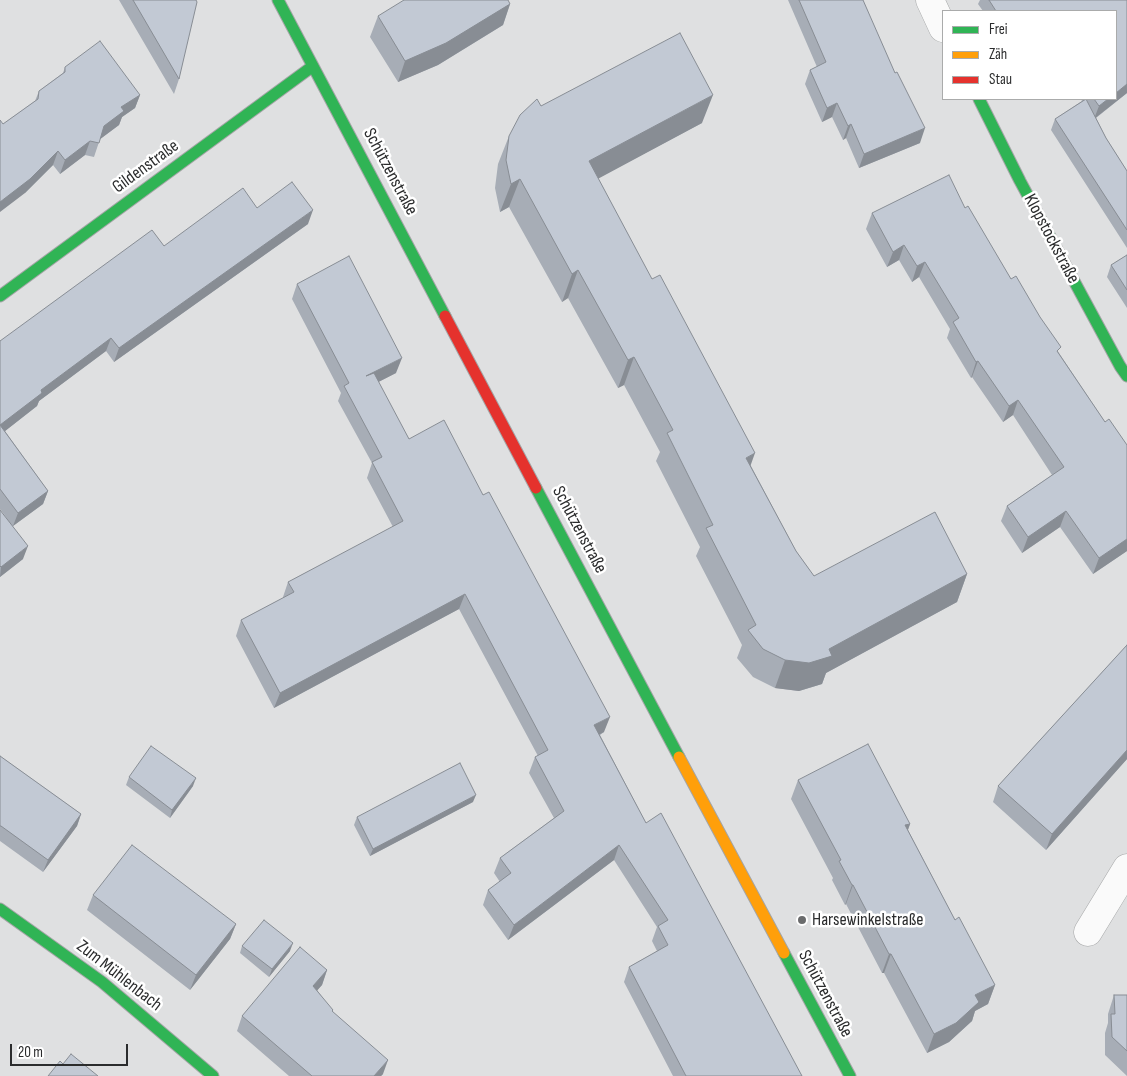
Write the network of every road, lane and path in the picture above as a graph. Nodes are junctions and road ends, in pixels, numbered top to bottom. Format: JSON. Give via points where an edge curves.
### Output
{"nodes":[{"id":1,"x":278,"y":0,"type":"edge"},
{"id":2,"x":930,"y":0,"type":"edge"},
{"id":3,"x":942,"y":26,"type":"edge"},
{"id":4,"x":313,"y":66,"type":"junction"},
{"id":5,"x":980,"y":100,"type":"edge"},
{"id":6,"x":0,"y":296,"type":"edge"},
{"id":7,"x":1127,"y":376,"type":"edge"},
{"id":8,"x":1127,"y":868,"type":"edge"},
{"id":9,"x":0,"y":910,"type":"edge"},
{"id":10,"x":1088,"y":932,"type":"dead end"},
{"id":11,"x":213,"y":1076,"type":"edge"},
{"id":12,"x":850,"y":1076,"type":"edge"}],
"edges":[{"from":1,"to":4,"type":"main road","name":"Schützenstraße"},
{"from":2,"to":3,"type":"street"},
{"from":4,"to":6,"type":"main road","name":"Gildenstraße"},
{"from":4,"to":12,"type":"main road","name":"Schützenstraße"},
{"from":5,"to":7,"type":"main road","name":"Klopstockstraße"},
{"from":8,"to":10,"type":"street"},
{"from":9,"to":11,"type":"main road","name":"Zum Mühlenbach","via":[[102,982]]}]}
